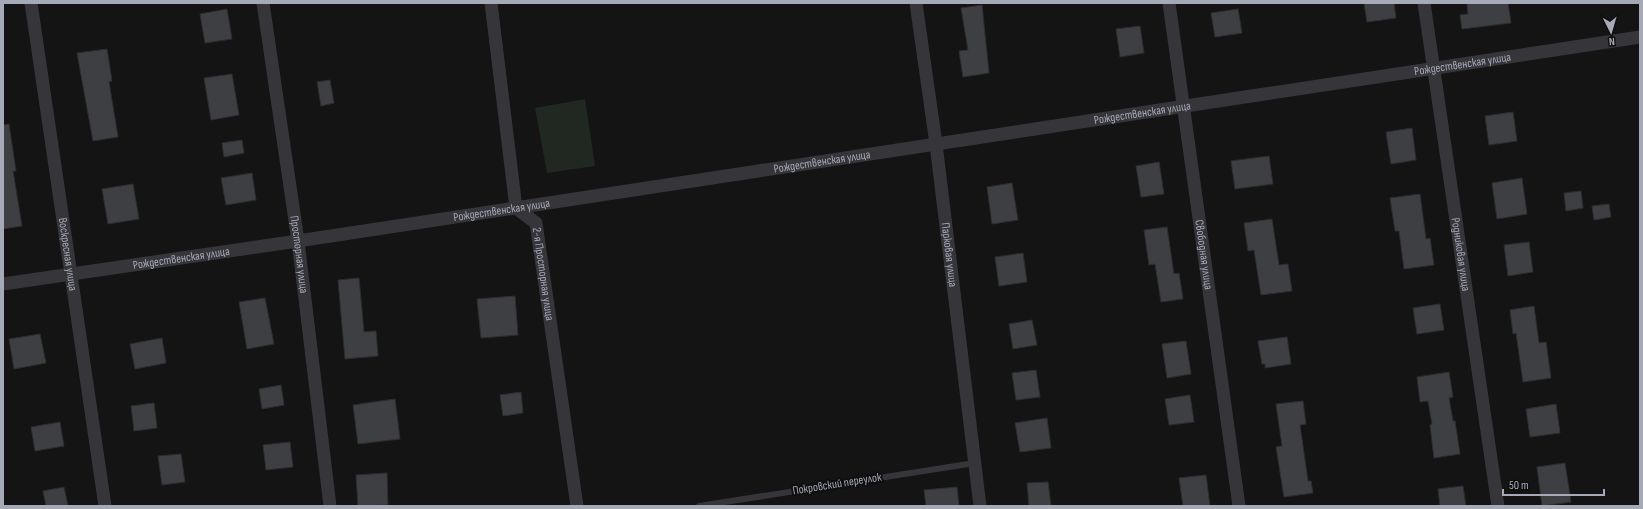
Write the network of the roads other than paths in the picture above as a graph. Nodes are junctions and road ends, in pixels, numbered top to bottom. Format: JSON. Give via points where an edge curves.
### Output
{"nodes":[{"id":1,"x":31,"y":3,"type":"edge"},
{"id":2,"x":264,"y":3,"type":"edge"},
{"id":3,"x":490,"y":3,"type":"edge"},
{"id":4,"x":916,"y":3,"type":"edge"},
{"id":5,"x":1169,"y":3,"type":"edge"},
{"id":6,"x":1424,"y":3,"type":"edge"},
{"id":7,"x":1640,"y":37,"type":"edge"},
{"id":8,"x":1433,"y":68,"type":"junction"},
{"id":9,"x":1185,"y":106,"type":"junction"},
{"id":10,"x":936,"y":144,"type":"junction"},
{"id":11,"x":516,"y":208,"type":"junction"},
{"id":12,"x":298,"y":241,"type":"junction"},
{"id":13,"x":72,"y":274,"type":"junction"},
{"id":14,"x":3,"y":284,"type":"edge"},
{"id":15,"x":975,"y":463,"type":"junction"},
{"id":16,"x":105,"y":506,"type":"edge"},
{"id":17,"x":330,"y":506,"type":"edge"},
{"id":18,"x":577,"y":506,"type":"edge"},
{"id":19,"x":699,"y":506,"type":"edge"},
{"id":20,"x":980,"y":506,"type":"edge"},
{"id":21,"x":1240,"y":506,"type":"edge"},
{"id":22,"x":1498,"y":506,"type":"edge"}],
"edges":[{"from":1,"to":13,"type":"street","name":"Воскресная улица"},
{"from":2,"to":12,"type":"street","name":"Просторная улица"},
{"from":3,"to":11,"type":"street"},
{"from":4,"to":10,"type":"street","name":"Парковая улица"},
{"from":5,"to":9,"type":"street","name":"Свободная улица"},
{"from":6,"to":8,"type":"street","name":"Родниковая улица"},
{"from":7,"to":8,"type":"street","name":"Рождественская улица"},
{"from":8,"to":9,"type":"street","name":"Рождественская улица"},
{"from":8,"to":22,"type":"street","name":"Родниковая улица"},
{"from":9,"to":10,"type":"street","name":"Рождественская улица"},
{"from":9,"to":21,"type":"street","name":"Свободная улица"},
{"from":10,"to":11,"type":"street","name":"Рождественская улица"},
{"from":10,"to":15,"type":"street","name":"Парковая улица"},
{"from":11,"to":12,"type":"street","name":"Рождественская улица"},
{"from":11,"to":18,"type":"street","name":"2-я Просторная улица","via":[[536,223]]},
{"from":12,"to":13,"type":"street","name":"Рождественская улица"},
{"from":12,"to":17,"type":"street","name":"Просторная улица"},
{"from":13,"to":14,"type":"street","name":"Рождественская улица"},
{"from":13,"to":16,"type":"street","name":"Воскресная улица"},
{"from":15,"to":19,"type":"lane","name":"Покровский переулок"},
{"from":15,"to":20,"type":"street","name":"Парковая улица"}]}
